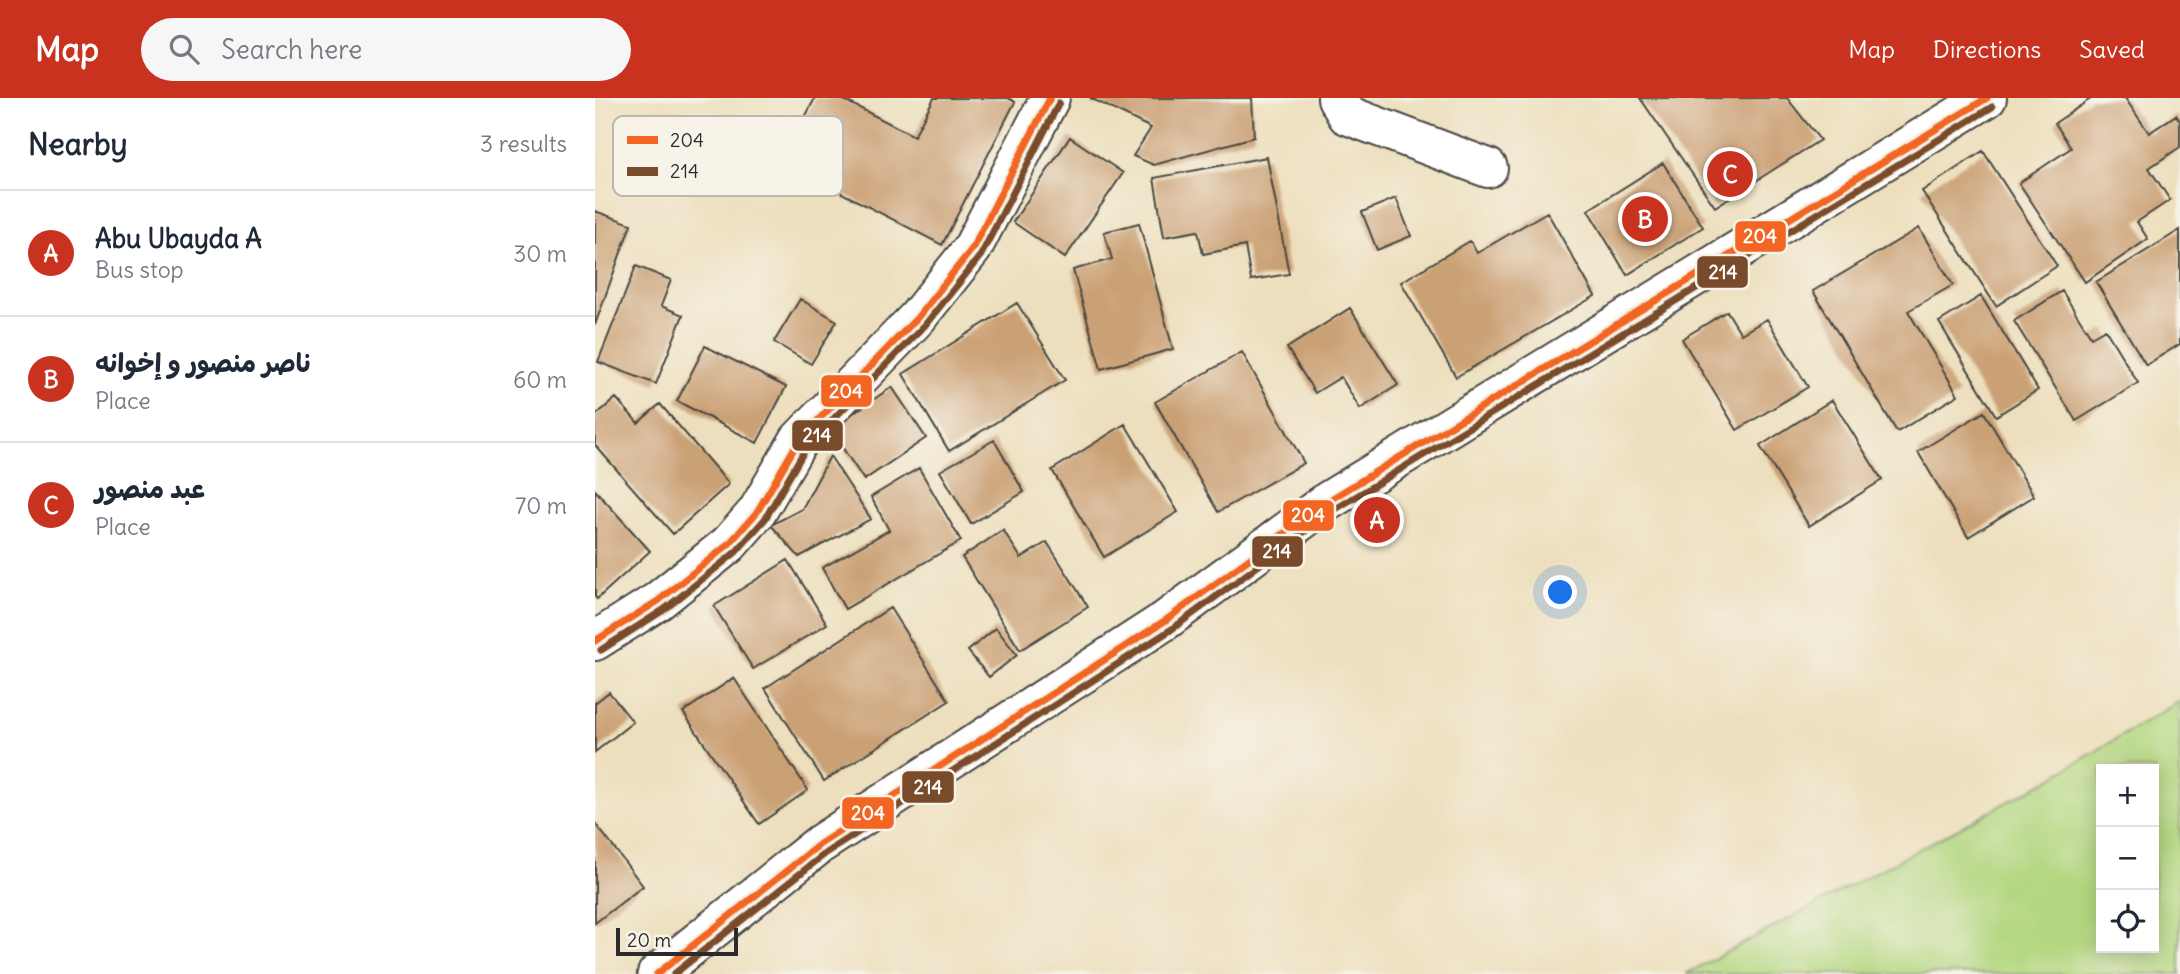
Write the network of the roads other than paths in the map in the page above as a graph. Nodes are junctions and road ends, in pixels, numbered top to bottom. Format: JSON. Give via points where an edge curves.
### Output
{"nodes":[{"id":1,"x":1050,"y":98,"type":"edge"},
{"id":2,"x":1337,"y":98,"type":"edge"},
{"id":3,"x":1987,"y":98,"type":"edge"},
{"id":4,"x":1488,"y":168,"type":"dead end"},
{"id":5,"x":595,"y":641,"type":"edge"},
{"id":6,"x":657,"y":974,"type":"edge"}],
"edges":[{"from":1,"to":5,"type":"street","via":[[972,249],[917,318],[799,440],[757,512],[729,544],[668,593]]},
{"from":2,"to":4,"type":"street","via":[[1347,115]]},
{"from":3,"to":6,"type":"street","via":[[1328,500],[1166,620],[820,844]]}]}
